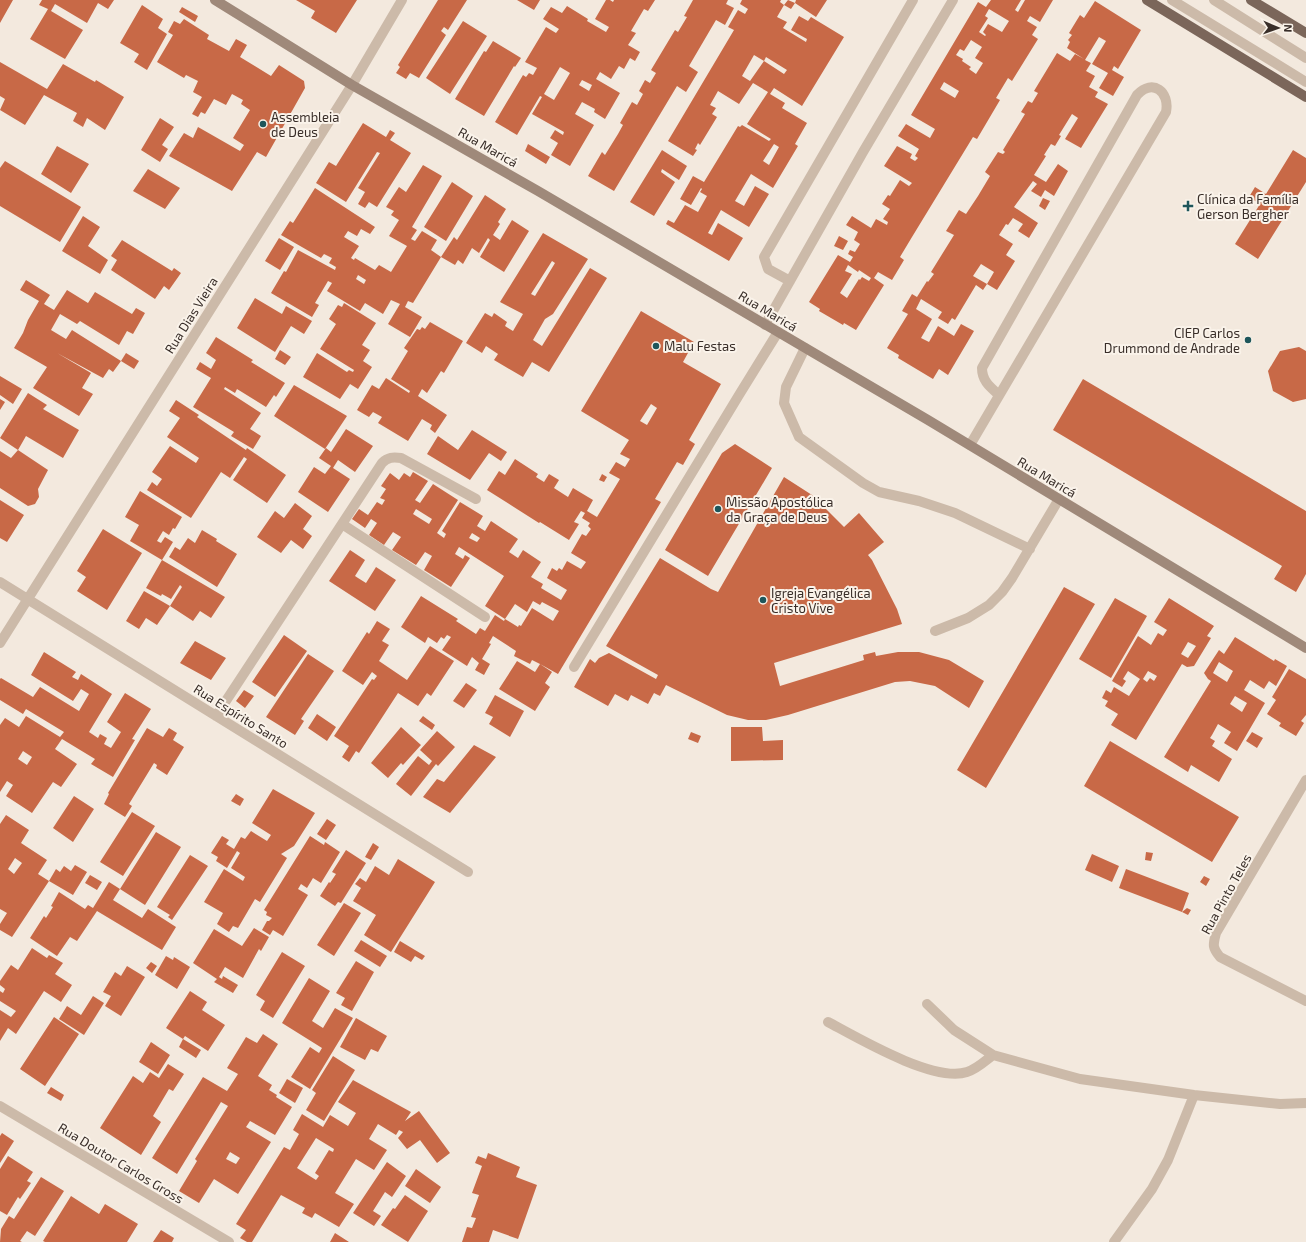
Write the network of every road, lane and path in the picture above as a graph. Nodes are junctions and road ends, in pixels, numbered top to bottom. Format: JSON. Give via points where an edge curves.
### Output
{"nodes":[{"id":1,"x":215,"y":0,"type":"edge"},
{"id":2,"x":402,"y":0,"type":"edge"},
{"id":3,"x":913,"y":0,"type":"edge"},
{"id":4,"x":953,"y":0,"type":"edge"},
{"id":5,"x":1147,"y":0,"type":"edge"},
{"id":6,"x":1172,"y":0,"type":"edge"},
{"id":7,"x":1214,"y":0,"type":"edge"},
{"id":8,"x":1251,"y":0,"type":"edge"},
{"id":9,"x":1306,"y":33,"type":"edge"},
{"id":10,"x":1306,"y":58,"type":"edge"},
{"id":11,"x":1306,"y":82,"type":"edge"},
{"id":12,"x":352,"y":85,"type":"junction"},
{"id":13,"x":1306,"y":97,"type":"edge"},
{"id":14,"x":790,"y":281,"type":"junction"},
{"id":15,"x":765,"y":325,"type":"junction"},
{"id":16,"x":778,"y":332,"type":"junction"},
{"id":17,"x":805,"y":348,"type":"junction"},
{"id":18,"x":999,"y":394,"type":"junction"},
{"id":19,"x":970,"y":445,"type":"junction"},
{"id":20,"x":476,"y":499,"type":"dead end"},
{"id":21,"x":1059,"y":499,"type":"junction"},
{"id":22,"x":342,"y":524,"type":"junction"},
{"id":23,"x":1030,"y":548,"type":"junction"},
{"id":24,"x":0,"y":582,"type":"edge"},
{"id":25,"x":28,"y":599,"type":"junction"},
{"id":26,"x":485,"y":618,"type":"dead end"},
{"id":27,"x":935,"y":631,"type":"dead end"},
{"id":28,"x":0,"y":643,"type":"edge"},
{"id":29,"x":1306,"y":648,"type":"edge"},
{"id":30,"x":574,"y":667,"type":"dead end"},
{"id":31,"x":216,"y":716,"type":"junction"},
{"id":32,"x":1306,"y":780,"type":"edge"},
{"id":33,"x":468,"y":872,"type":"dead end"},
{"id":34,"x":1306,"y":1001,"type":"edge"},
{"id":35,"x":927,"y":1004,"type":"dead end"},
{"id":36,"x":828,"y":1022,"type":"dead end"},
{"id":37,"x":993,"y":1055,"type":"junction"},
{"id":38,"x":1194,"y":1095,"type":"junction"},
{"id":39,"x":1306,"y":1103,"type":"edge"},
{"id":40,"x":0,"y":1106,"type":"edge"},
{"id":41,"x":230,"y":1242,"type":"edge"},
{"id":42,"x":1114,"y":1242,"type":"edge"}],
"edges":[{"from":1,"to":12,"type":"street","name":"Rua Maricá"},
{"from":2,"to":12,"type":"street","name":"Rua Dias Vieira"},
{"from":3,"to":14,"type":"street","via":[[764,257],[768,269]]},
{"from":4,"to":14,"type":"street"},
{"from":5,"to":13,"type":"main road"},
{"from":6,"to":11,"type":"street"},
{"from":7,"to":10,"type":"street"},
{"from":8,"to":9,"type":"main road"},
{"from":12,"to":15,"type":"street","name":"Rua Maricá"},
{"from":12,"to":25,"type":"street","name":"Rua Dias Vieira"},
{"from":14,"to":15,"type":"street"},
{"from":15,"to":16,"type":"street","name":"Rua Maricá"},
{"from":16,"to":17,"type":"street","name":"Rua Maricá"},
{"from":16,"to":30,"type":"street"},
{"from":17,"to":19,"type":"street","name":"Rua Maricá"},
{"from":17,"to":23,"type":"street","via":[[786,387],[784,403],[799,437],[879,492],[955,513]]},
{"from":18,"to":18,"type":"street","via":[[983,378],[982,368],[1137,95],[1146,88],[1158,88],[1167,100],[1166,112]]},
{"from":18,"to":19,"type":"street"},
{"from":19,"to":21,"type":"street","name":"Rua Maricá"},
{"from":20,"to":22,"type":"street","via":[[401,458],[388,458],[382,463]]},
{"from":21,"to":23,"type":"street"},
{"from":21,"to":29,"type":"street","name":"Rua Maricá"},
{"from":22,"to":26,"type":"street"},
{"from":22,"to":31,"type":"street"},
{"from":23,"to":27,"type":"street","via":[[1002,592],[989,605],[968,618]]},
{"from":24,"to":25,"type":"street","name":"Rua Espírito Santo"},
{"from":25,"to":28,"type":"street","name":"Rua Dias Vieira"},
{"from":25,"to":31,"type":"street","name":"Rua Espírito Santo"},
{"from":31,"to":33,"type":"street","name":"Rua Espírito Santo"},
{"from":32,"to":34,"type":"street","name":"Rua Pinto Teles","via":[[1216,933],[1213,945],[1220,957]]},
{"from":35,"to":37,"type":"street","via":[[954,1030]]},
{"from":36,"to":37,"type":"street","via":[[877,1049],[924,1069],[954,1074],[966,1072],[978,1067]]},
{"from":37,"to":38,"type":"street","via":[[1080,1079]]},
{"from":38,"to":39,"type":"street","via":[[1280,1104]]},
{"from":38,"to":42,"type":"street","via":[[1168,1160],[1152,1189]]},
{"from":40,"to":41,"type":"street","name":"Rua Doutor Carlos Gross"}]}
